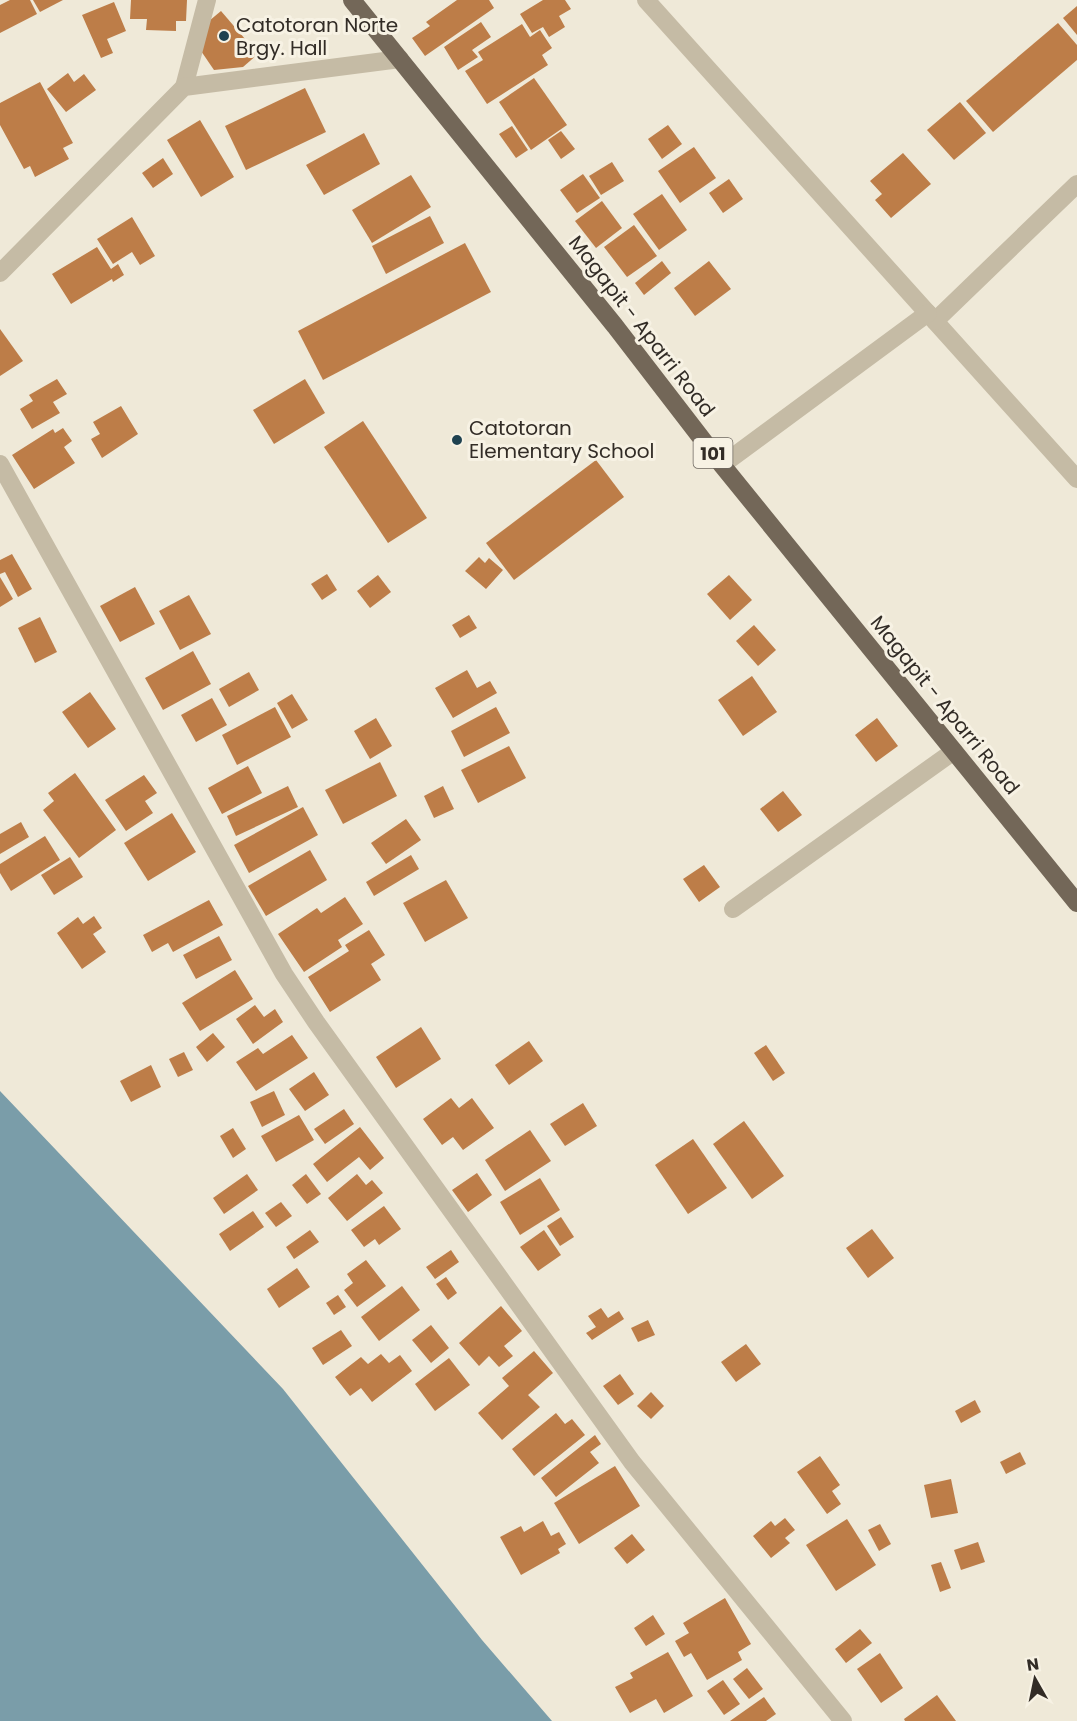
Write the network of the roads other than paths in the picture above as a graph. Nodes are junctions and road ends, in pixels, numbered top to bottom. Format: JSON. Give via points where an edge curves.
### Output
{"nodes":[{"id":1,"x":207,"y":0,"type":"edge"},
{"id":2,"x":352,"y":0,"type":"edge"},
{"id":3,"x":646,"y":0,"type":"edge"},
{"id":4,"x":400,"y":59,"type":"junction"},
{"id":5,"x":184,"y":87,"type":"junction"},
{"id":6,"x":1077,"y":184,"type":"edge"},
{"id":7,"x":0,"y":273,"type":"edge"},
{"id":8,"x":932,"y":317,"type":"junction"},
{"id":9,"x":0,"y":464,"type":"edge"},
{"id":10,"x":722,"y":465,"type":"junction"},
{"id":11,"x":1077,"y":479,"type":"edge"},
{"id":12,"x":954,"y":751,"type":"junction"},
{"id":13,"x":1077,"y":903,"type":"edge"},
{"id":14,"x":733,"y":909,"type":"dead end"},
{"id":15,"x":843,"y":1721,"type":"edge"}],
"edges":[{"from":1,"to":5,"type":"street"},
{"from":2,"to":4,"type":"main road","name":"Magapit - Aparri Road","number":"101"},
{"from":3,"to":8,"type":"street"},
{"from":4,"to":5,"type":"street"},
{"from":4,"to":10,"type":"main road","name":"Magapit - Aparri Road","number":"101"},
{"from":5,"to":7,"type":"street"},
{"from":6,"to":8,"type":"street"},
{"from":8,"to":10,"type":"street"},
{"from":8,"to":11,"type":"street"},
{"from":9,"to":15,"type":"street","via":[[284,974],[632,1461]]},
{"from":10,"to":12,"type":"main road","name":"Magapit - Aparri Road","number":"101"},
{"from":12,"to":13,"type":"main road","name":"Magapit - Aparri Road","number":"101"},
{"from":12,"to":14,"type":"street"}]}
